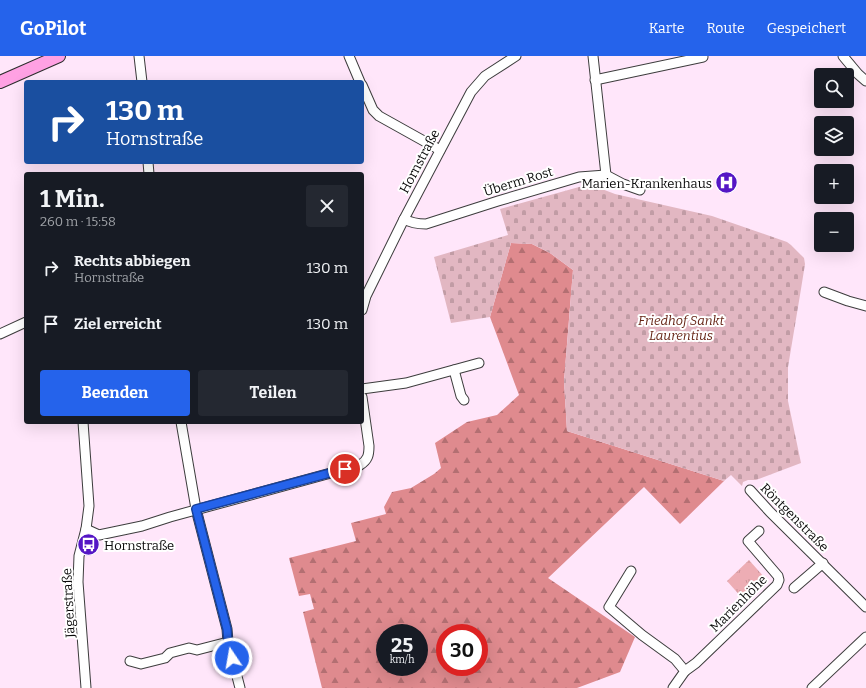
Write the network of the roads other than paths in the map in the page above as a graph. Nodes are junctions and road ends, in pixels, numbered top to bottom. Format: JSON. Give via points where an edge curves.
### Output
{"nodes":[{"id":1,"x":59,"y":56,"type":"edge"},
{"id":2,"x":139,"y":56,"type":"edge"},
{"id":3,"x":349,"y":56,"type":"edge"},
{"id":4,"x":516,"y":56,"type":"edge"},
{"id":5,"x":593,"y":56,"type":"edge"},
{"id":6,"x":843,"y":56,"type":"edge"},
{"id":7,"x":703,"y":57,"type":"dead end"},
{"id":8,"x":142,"y":80,"type":"edge"},
{"id":9,"x":359,"y":80,"type":"edge"},
{"id":10,"x":595,"y":80,"type":"junction"},
{"id":11,"x":866,"y":81,"type":"edge"},
{"id":12,"x":0,"y":82,"type":"edge"},
{"id":13,"x":364,"y":90,"type":"edge"},
{"id":14,"x":440,"y":150,"type":"junction"},
{"id":15,"x":606,"y":176,"type":"junction"},
{"id":16,"x":640,"y":190,"type":"dead end"},
{"id":17,"x":404,"y":219,"type":"junction"},
{"id":18,"x":824,"y":292,"type":"dead end"},
{"id":19,"x":364,"y":295,"type":"edge"},
{"id":20,"x":866,"y":306,"type":"edge"},
{"id":21,"x":24,"y":323,"type":"edge"},
{"id":22,"x":0,"y":334,"type":"edge"},
{"id":23,"x":479,"y":363,"type":"dead end"},
{"id":24,"x":454,"y":370,"type":"junction"},
{"id":25,"x":364,"y":389,"type":"edge"},
{"id":26,"x":464,"y":400,"type":"dead end"},
{"id":27,"x":364,"y":411,"type":"edge"},
{"id":28,"x":83,"y":424,"type":"edge"},
{"id":29,"x":182,"y":424,"type":"edge"},
{"id":30,"x":750,"y":490,"type":"dead end"},
{"id":31,"x":196,"y":509,"type":"junction"},
{"id":32,"x":86,"y":529,"type":"junction"},
{"id":33,"x":759,"y":531,"type":"dead end"},
{"id":34,"x":823,"y":563,"type":"junction"},
{"id":35,"x":631,"y":571,"type":"dead end"},
{"id":36,"x":794,"y":588,"type":"dead end"},
{"id":37,"x":866,"y":607,"type":"edge"},
{"id":38,"x":866,"y":638,"type":"edge"},
{"id":39,"x":228,"y":642,"type":"junction"},
{"id":40,"x":130,"y":661,"type":"dead end"},
{"id":41,"x":685,"y":671,"type":"junction"},
{"id":42,"x":86,"y":688,"type":"edge"},
{"id":43,"x":240,"y":688,"type":"edge"},
{"id":44,"x":673,"y":688,"type":"edge"},
{"id":45,"x":812,"y":688,"type":"edge"}],
"edges":[{"from":1,"to":12,"type":"main road"},
{"from":2,"to":8,"type":"street"},
{"from":3,"to":9,"type":"street"},
{"from":4,"to":14,"type":"street","name":"Hornstraße","via":[[485,76],[471,92]]},
{"from":5,"to":10,"type":"street"},
{"from":6,"to":11,"type":"street"},
{"from":7,"to":10,"type":"street"},
{"from":10,"to":15,"type":"street"},
{"from":13,"to":14,"type":"street","via":[[373,110],[379,116]]},
{"from":14,"to":17,"type":"street","name":"Hornstraße"},
{"from":15,"to":16,"type":"street","name":"Überm Rost"},
{"from":15,"to":17,"type":"street","name":"Überm Rost","via":[[579,177],[426,224]]},
{"from":17,"to":19,"type":"street","name":"Hornstraße"},
{"from":18,"to":20,"type":"street"},
{"from":21,"to":22,"type":"street"},
{"from":23,"to":24,"type":"street"},
{"from":24,"to":25,"type":"street","via":[[406,383]]},
{"from":24,"to":26,"type":"street"},
{"from":27,"to":31,"type":"street","via":[[369,453],[368,458],[360,465]]},
{"from":28,"to":32,"type":"street","name":"Jägerstraße","via":[[89,506]]},
{"from":29,"to":31,"type":"street"},
{"from":30,"to":34,"type":"street","name":"Röntgenstraße"},
{"from":31,"to":32,"type":"street","via":[[142,526],[99,534]]},
{"from":31,"to":39,"type":"street","via":[[227,629]]},
{"from":32,"to":42,"type":"street","name":"Jägerstraße","via":[[79,556],[78,582]]},
{"from":33,"to":41,"type":"street","name":"Marienhöhe","via":[[748,541],[779,580]]},
{"from":34,"to":36,"type":"street","name":"Röntgenstraße"},
{"from":34,"to":37,"type":"street","name":"Röntgenstraße"},
{"from":35,"to":41,"type":"street","via":[[609,607],[675,659]]},
{"from":38,"to":45,"type":"street"},
{"from":39,"to":40,"type":"street","via":[[197,650],[188,648],[170,653],[165,658],[141,664]]},
{"from":39,"to":43,"type":"street"},
{"from":41,"to":44,"type":"street","name":"Marienhöhe"}]}
